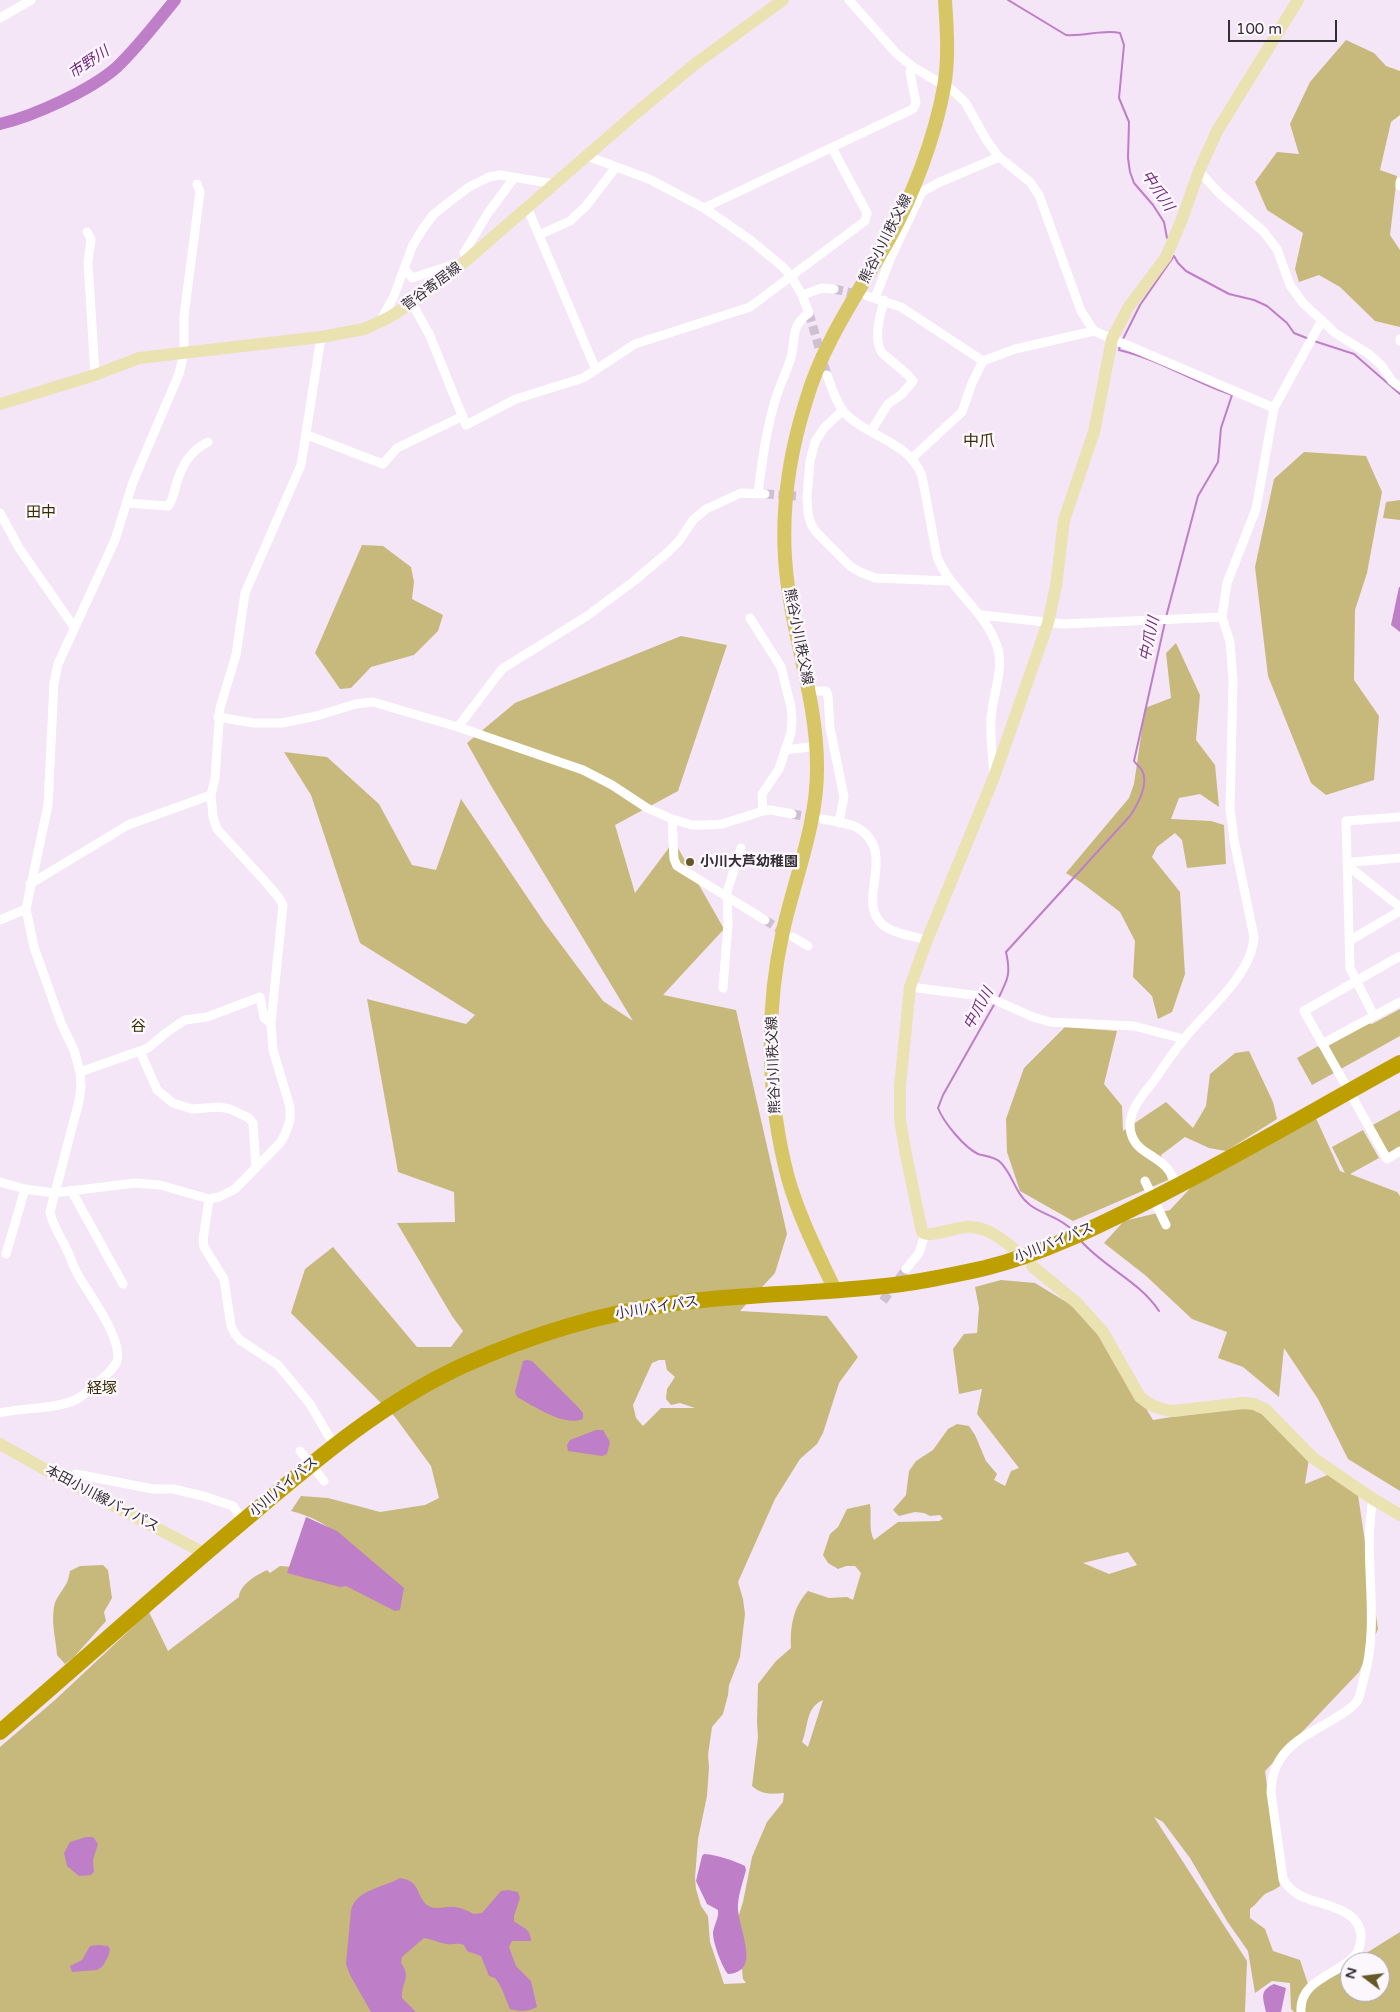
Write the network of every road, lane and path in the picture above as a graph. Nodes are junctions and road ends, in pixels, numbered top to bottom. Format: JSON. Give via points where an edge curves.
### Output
{"nodes":[{"id":1,"x":31,"y":0,"type":"edge"},
{"id":2,"x":783,"y":0,"type":"edge"},
{"id":3,"x":849,"y":0,"type":"edge"},
{"id":4,"x":945,"y":0,"type":"edge"},
{"id":5,"x":1298,"y":0,"type":"edge"},
{"id":6,"x":0,"y":18,"type":"edge"},
{"id":7,"x":913,"y":67,"type":"junction"},
{"id":8,"x":944,"y":86,"type":"junction"},
{"id":9,"x":832,"y":148,"type":"junction"},
{"id":10,"x":587,"y":156,"type":"junction"},
{"id":11,"x":999,"y":157,"type":"junction"},
{"id":12,"x":616,"y":167,"type":"junction"},
{"id":13,"x":1199,"y":170,"type":"junction"},
{"id":14,"x":514,"y":178,"type":"junction"},
{"id":15,"x":197,"y":184,"type":"dead end"},
{"id":16,"x":555,"y":184,"type":"junction"},
{"id":17,"x":527,"y":207,"type":"junction"},
{"id":18,"x":704,"y":208,"type":"junction"},
{"id":19,"x":88,"y":232,"type":"dead end"},
{"id":20,"x":539,"y":235,"type":"junction"},
{"id":21,"x":468,"y":259,"type":"junction"},
{"id":22,"x":404,"y":268,"type":"junction"},
{"id":23,"x":454,"y":271,"type":"junction"},
{"id":24,"x":791,"y":276,"type":"junction"},
{"id":25,"x":834,"y":289,"type":"tunnel mouth"},
{"id":26,"x":802,"y":295,"type":"junction"},
{"id":27,"x":884,"y":300,"type":"junction"},
{"id":28,"x":412,"y":304,"type":"junction"},
{"id":29,"x":1322,"y":320,"type":"junction"},
{"id":30,"x":380,"y":322,"type":"junction"},
{"id":31,"x":1094,"y":331,"type":"junction"},
{"id":32,"x":321,"y":337,"type":"junction"},
{"id":33,"x":1112,"y":339,"type":"junction"},
{"id":34,"x":184,"y":353,"type":"junction"},
{"id":35,"x":983,"y":361,"type":"junction"},
{"id":36,"x":596,"y":370,"type":"junction"},
{"id":37,"x":95,"y":375,"type":"junction"},
{"id":38,"x":827,"y":376,"type":"tunnel mouth"},
{"id":39,"x":1400,"y":387,"type":"edge"},
{"id":40,"x":0,"y":404,"type":"edge"},
{"id":41,"x":1274,"y":408,"type":"junction"},
{"id":42,"x":843,"y":410,"type":"junction"},
{"id":43,"x":463,"y":416,"type":"junction"},
{"id":44,"x":870,"y":431,"type":"junction"},
{"id":45,"x":307,"y":435,"type":"junction"},
{"id":46,"x":208,"y":442,"type":"dead end"},
{"id":47,"x":912,"y":458,"type":"junction"},
{"id":48,"x":796,"y":496,"type":"tunnel mouth"},
{"id":49,"x":807,"y":496,"type":"junction"},
{"id":50,"x":127,"y":503,"type":"junction"},
{"id":51,"x":0,"y":513,"type":"edge"},
{"id":52,"x":950,"y":581,"type":"junction"},
{"id":53,"x":981,"y":616,"type":"junction"},
{"id":54,"x":1222,"y":617,"type":"junction"},
{"id":55,"x":750,"y":618,"type":"dead end"},
{"id":56,"x":1048,"y":623,"type":"junction"},
{"id":57,"x":74,"y":627,"type":"junction"},
{"id":58,"x":809,"y":691,"type":"junction"},
{"id":59,"x":218,"y":717,"type":"junction"},
{"id":60,"x":458,"y":727,"type":"junction"},
{"id":61,"x":817,"y":746,"type":"junction"},
{"id":62,"x":785,"y":750,"type":"junction"},
{"id":63,"x":994,"y":777,"type":"junction"},
{"id":64,"x":211,"y":795,"type":"junction"},
{"id":65,"x":763,"y":811,"type":"junction"},
{"id":66,"x":792,"y":814,"type":"tunnel mouth"},
{"id":67,"x":1400,"y":817,"type":"edge"},
{"id":68,"x":672,"y":819,"type":"junction"},
{"id":69,"x":822,"y":819,"type":"tunnel mouth"},
{"id":70,"x":839,"y":822,"type":"junction"},
{"id":71,"x":741,"y":848,"type":"dead end"},
{"id":72,"x":1400,"y":858,"type":"edge"},
{"id":73,"x":1348,"y":866,"type":"junction"},
{"id":74,"x":30,"y":884,"type":"junction"},
{"id":75,"x":727,"y":896,"type":"junction"},
{"id":76,"x":1400,"y":897,"type":"edge"},
{"id":77,"x":1389,"y":899,"type":"junction"},
{"id":78,"x":1400,"y":907,"type":"edge"},
{"id":79,"x":26,"y":909,"type":"junction"},
{"id":80,"x":1400,"y":911,"type":"edge"},
{"id":81,"x":0,"y":920,"type":"edge"},
{"id":82,"x":765,"y":920,"type":"tunnel mouth"},
{"id":83,"x":793,"y":937,"type":"tunnel mouth"},
{"id":84,"x":927,"y":940,"type":"junction"},
{"id":85,"x":1349,"y":941,"type":"junction"},
{"id":86,"x":808,"y":946,"type":"dead end"},
{"id":87,"x":1400,"y":956,"type":"edge"},
{"id":88,"x":1355,"y":981,"type":"junction"},
{"id":89,"x":910,"y":987,"type":"junction"},
{"id":90,"x":723,"y":988,"type":"dead end"},
{"id":91,"x":1400,"y":1002,"type":"edge"},
{"id":92,"x":1374,"y":1016,"type":"junction"},
{"id":93,"x":271,"y":1023,"type":"junction"},
{"id":94,"x":1184,"y":1039,"type":"junction"},
{"id":95,"x":1322,"y":1044,"type":"junction"},
{"id":96,"x":140,"y":1051,"type":"junction"},
{"id":97,"x":1400,"y":1063,"type":"edge"},
{"id":98,"x":80,"y":1072,"type":"junction"},
{"id":99,"x":1348,"y":1092,"type":"junction"},
{"id":100,"x":1400,"y":1151,"type":"edge"},
{"id":101,"x":256,"y":1167,"type":"junction"},
{"id":102,"x":1145,"y":1181,"type":"dead end"},
{"id":103,"x":0,"y":1182,"type":"edge"},
{"id":104,"x":1178,"y":1186,"type":"junction"},
{"id":105,"x":26,"y":1189,"type":"junction"},
{"id":106,"x":71,"y":1190,"type":"junction"},
{"id":107,"x":54,"y":1193,"type":"junction"},
{"id":108,"x":209,"y":1199,"type":"junction"},
{"id":109,"x":1166,"y":1225,"type":"dead end"},
{"id":110,"x":925,"y":1234,"type":"junction"},
{"id":111,"x":1014,"y":1249,"type":"dead end"},
{"id":112,"x":6,"y":1254,"type":"dead end"},
{"id":113,"x":1032,"y":1266,"type":"dead end"},
{"id":114,"x":906,"y":1269,"type":"tunnel mouth"},
{"id":115,"x":123,"y":1284,"type":"dead end"},
{"id":116,"x":835,"y":1290,"type":"junction"},
{"id":117,"x":0,"y":1413,"type":"edge"},
{"id":118,"x":0,"y":1444,"type":"edge"},
{"id":119,"x":334,"y":1445,"type":"junction"},
{"id":120,"x":300,"y":1451,"type":"dead end"},
{"id":121,"x":324,"y":1481,"type":"dead end"},
{"id":122,"x":71,"y":1483,"type":"junction"},
{"id":123,"x":1373,"y":1499,"type":"junction"},
{"id":124,"x":1400,"y":1515,"type":"edge"},
{"id":125,"x":243,"y":1521,"type":"junction"},
{"id":126,"x":204,"y":1553,"type":"junction"},
{"id":127,"x":0,"y":1732,"type":"edge"},
{"id":128,"x":1301,"y":2012,"type":"edge"}],
"edges":[{"from":1,"to":6,"type":"street"},
{"from":2,"to":10,"type":"street","name":"菅谷寄居線","via":[[695,64]]},
{"from":3,"to":7,"type":"street","via":[[896,53]]},
{"from":4,"to":8,"type":"main road","name":"熊谷小川秩父線","via":[[948,37]]},
{"from":5,"to":13,"type":"street","via":[[1217,131]]},
{"from":7,"to":8,"type":"street"},
{"from":7,"to":9,"type":"street","via":[[910,72],[916,103],[914,109]]},
{"from":8,"to":11,"type":"street","via":[[964,102]]},
{"from":8,"to":58,"type":"main road","name":"熊谷小川秩父線","via":[[914,184],[891,235],[823,353],[805,403],[792,456],[786,495],[784,548],[792,610]]},
{"from":9,"to":18,"type":"street"},
{"from":9,"to":24,"type":"street","via":[[867,216],[865,221]]},
{"from":10,"to":12,"type":"street"},
{"from":10,"to":16,"type":"street","name":"菅谷寄居線"},
{"from":11,"to":27,"type":"street","via":[[922,192],[871,297]]},
{"from":11,"to":31,"type":"street","via":[[1030,182],[1039,196],[1081,311]]},
{"from":12,"to":18,"type":"street","via":[[648,179]]},
{"from":12,"to":20,"type":"street","via":[[586,206],[570,220]]},
{"from":13,"to":29,"type":"street","via":[[1219,194],[1264,232],[1278,249],[1290,285],[1303,303]]},
{"from":13,"to":33,"type":"street","via":[[1169,250],[1128,308]]},
{"from":14,"to":16,"type":"street"},
{"from":14,"to":21,"type":"street","via":[[464,253]]},
{"from":14,"to":22,"type":"street","via":[[500,174],[489,176],[449,202],[422,230]]},
{"from":15,"to":34,"type":"street","via":[[200,192],[184,316]]},
{"from":16,"to":17,"type":"street","name":"菅谷寄居線"},
{"from":17,"to":20,"type":"street"},
{"from":17,"to":21,"type":"street","name":"菅谷寄居線"},
{"from":18,"to":24,"type":"street","via":[[749,239]]},
{"from":19,"to":37,"type":"street","via":[[91,239],[88,262]]},
{"from":20,"to":36,"type":"street"},
{"from":21,"to":23,"type":"street","name":"菅谷寄居線"},
{"from":22,"to":23,"type":"street","via":[[412,278],[449,266]]},
{"from":22,"to":30,"type":"street"},
{"from":23,"to":28,"type":"street","name":"菅谷寄居線"},
{"from":24,"to":26,"type":"street"},
{"from":24,"to":36,"type":"street","via":[[750,307],[636,344]]},
{"from":25,"to":26,"type":"street","via":[[822,288]]},
{"from":26,"to":60,"type":"street","via":[[809,313],[795,329],[791,359],[775,400],[764,443],[761,493],[741,493],[706,509],[693,520],[668,553],[634,581],[587,616],[502,669]]},
{"from":27,"to":35,"type":"street","via":[[917,316]]},
{"from":27,"to":44,"type":"street","via":[[878,334],[879,349],[912,381],[888,404]]},
{"from":28,"to":30,"type":"street","name":"菅谷寄居線"},
{"from":28,"to":43,"type":"street","via":[[430,336]]},
{"from":29,"to":39,"type":"street","via":[[1335,333],[1369,354]]},
{"from":29,"to":41,"type":"street"},
{"from":30,"to":32,"type":"street","name":"菅谷寄居線","via":[[364,330]]},
{"from":31,"to":33,"type":"street"},
{"from":31,"to":35,"type":"street","via":[[1015,349]]},
{"from":32,"to":34,"type":"street","name":"菅谷寄居線"},
{"from":32,"to":45,"type":"street"},
{"from":33,"to":41,"type":"street"},
{"from":33,"to":56,"type":"street","via":[[1094,432],[1064,520]]},
{"from":34,"to":37,"type":"street","name":"菅谷寄居線","via":[[139,358]]},
{"from":34,"to":50,"type":"street"},
{"from":35,"to":47,"type":"street","via":[[962,412]]},
{"from":36,"to":43,"type":"street","via":[[583,378],[516,399],[466,425]]},
{"from":37,"to":40,"type":"street","name":"菅谷寄居線"},
{"from":38,"to":42,"type":"street"},
{"from":41,"to":54,"type":"street","via":[[1256,509],[1227,583]]},
{"from":42,"to":44,"type":"street"},
{"from":42,"to":49,"type":"street","via":[[815,442]]},
{"from":43,"to":45,"type":"street","via":[[397,448],[383,464]]},
{"from":44,"to":47,"type":"street"},
{"from":45,"to":59,"type":"street","via":[[294,486],[244,593],[236,655]]},
{"from":46,"to":50,"type":"street","via":[[186,460],[168,506]]},
{"from":47,"to":52,"type":"street","via":[[922,476],[937,557]]},
{"from":48,"to":49,"type":"street"},
{"from":49,"to":52,"type":"street","via":[[810,524],[850,566],[875,578]]},
{"from":50,"to":57,"type":"street","via":[[115,540]]},
{"from":51,"to":57,"type":"street","via":[[19,548]]},
{"from":52,"to":53,"type":"street"},
{"from":53,"to":56,"type":"street"},
{"from":53,"to":63,"type":"street","via":[[998,648],[999,666],[990,743]]},
{"from":54,"to":56,"type":"street"},
{"from":54,"to":94,"type":"street","via":[[1230,642],[1233,680],[1230,808],[1254,948],[1238,976]]},
{"from":55,"to":62,"type":"street","via":[[784,675],[792,722]]},
{"from":56,"to":63,"type":"street"},
{"from":57,"to":74,"type":"street","via":[[58,664],[54,683],[48,805]]},
{"from":58,"to":61,"type":"main road","name":"熊谷小川秩父線"},
{"from":58,"to":70,"type":"street","via":[[826,691],[828,696],[830,728],[844,797]]},
{"from":59,"to":60,"type":"street","via":[[253,723],[282,723],[373,702]]},
{"from":59,"to":64,"type":"street"},
{"from":60,"to":68,"type":"street","via":[[583,770]]},
{"from":61,"to":62,"type":"street"},
{"from":61,"to":116,"type":"main road","name":"熊谷小川秩父線","via":[[815,799],[782,932],[773,990],[771,1059],[777,1125],[789,1180]]},
{"from":62,"to":65,"type":"street","via":[[762,794]]},
{"from":63,"to":84,"type":"street"},
{"from":64,"to":74,"type":"street","via":[[128,824]]},
{"from":64,"to":93,"type":"street","via":[[212,817],[217,829],[283,905]]},
{"from":65,"to":66,"type":"street"},
{"from":65,"to":68,"type":"street","via":[[722,824],[692,825]]},
{"from":67,"to":73,"type":"street","via":[[1346,822]]},
{"from":68,"to":75,"type":"street","via":[[674,859],[678,866]]},
{"from":69,"to":70,"type":"street"},
{"from":70,"to":84,"type":"street","via":[[856,827],[874,848],[877,872],[873,888],[877,918],[893,930]]},
{"from":71,"to":75,"type":"street"},
{"from":72,"to":73,"type":"street","via":[[1353,862]]},
{"from":73,"to":77,"type":"street"},
{"from":73,"to":85,"type":"street"},
{"from":74,"to":79,"type":"street"},
{"from":75,"to":82,"type":"street"},
{"from":75,"to":90,"type":"street"},
{"from":76,"to":77,"type":"street"},
{"from":77,"to":78,"type":"street"},
{"from":79,"to":81,"type":"street"},
{"from":79,"to":98,"type":"street","via":[[34,947]]},
{"from":80,"to":85,"type":"street"},
{"from":83,"to":86,"type":"street"},
{"from":84,"to":89,"type":"street"},
{"from":85,"to":88,"type":"street","via":[[1350,968]]},
{"from":87,"to":88,"type":"street"},
{"from":88,"to":92,"type":"street"},
{"from":88,"to":95,"type":"street","via":[[1304,1011]]},
{"from":89,"to":94,"type":"street","via":[[988,997],[1050,1022],[1134,1026]]},
{"from":89,"to":110,"type":"street","via":[[900,1086],[900,1120],[920,1226]]},
{"from":91,"to":92,"type":"street"},
{"from":92,"to":95,"type":"street"},
{"from":93,"to":96,"type":"street","via":[[264,1018],[260,997],[207,1017],[186,1020]]},
{"from":93,"to":101,"type":"street","via":[[273,1050],[290,1107],[290,1120],[280,1142]]},
{"from":94,"to":104,"type":"street","via":[[1133,1110],[1130,1124],[1141,1150],[1167,1168]]},
{"from":95,"to":99,"type":"street"},
{"from":96,"to":98,"type":"street"},
{"from":96,"to":101,"type":"street","via":[[156,1090],[173,1103],[192,1109],[219,1106],[250,1118]]},
{"from":97,"to":99,"type":"highway","name":"小川バイパス"},
{"from":98,"to":107,"type":"street","via":[[80,1101]]},
{"from":99,"to":100,"type":"street","via":[[1387,1158]]},
{"from":99,"to":104,"type":"highway","name":"小川バイパス"},
{"from":101,"to":108,"type":"street","via":[[228,1194]]},
{"from":102,"to":109,"type":"street"},
{"from":103,"to":105,"type":"street"},
{"from":104,"to":116,"type":"highway","name":"小川バイパス","via":[[1023,1257],[917,1282]]},
{"from":105,"to":107,"type":"street"},
{"from":105,"to":112,"type":"street"},
{"from":106,"to":107,"type":"street"},
{"from":106,"to":108,"type":"street","via":[[135,1182],[160,1185]]},
{"from":106,"to":115,"type":"street"},
{"from":107,"to":117,"type":"street","via":[[50,1212],[52,1224],[77,1274],[102,1311],[115,1343],[117,1361],[110,1372],[77,1400]]},
{"from":108,"to":119,"type":"street","via":[[202,1240],[224,1279],[235,1334],[278,1364],[310,1404]]},
{"from":110,"to":111,"type":"street","via":[[973,1227],[994,1234]]},
{"from":110,"to":114,"type":"street","via":[[919,1253]]},
{"from":113,"to":123,"type":"street","via":[[1076,1303],[1097,1326],[1140,1397],[1147,1403],[1173,1411],[1254,1404],[1265,1409],[1313,1458]]},
{"from":116,"to":119,"type":"highway","name":"小川バイパス","via":[[676,1303],[605,1317],[544,1334],[498,1350],[430,1382]]},
{"from":118,"to":122,"type":"street","name":"本田小川線バイパス"},
{"from":119,"to":125,"type":"highway","name":"小川バイパス"},
{"from":120,"to":121,"type":"street"},
{"from":122,"to":125,"type":"street","via":[[76,1474],[153,1489],[173,1489],[232,1506]]},
{"from":122,"to":126,"type":"street","name":"本田小川線バイパス"},
{"from":123,"to":124,"type":"street"},
{"from":123,"to":128,"type":"street","via":[[1369,1520],[1372,1633],[1358,1699],[1349,1710],[1284,1752],[1272,1779],[1283,1879],[1287,1886],[1300,1895],[1348,1913],[1361,1934],[1355,1955],[1311,1985],[1304,1995]]},
{"from":125,"to":126,"type":"highway","name":"小川バイパス"},
{"from":126,"to":127,"type":"highway","name":"小川バイパス"}]}
